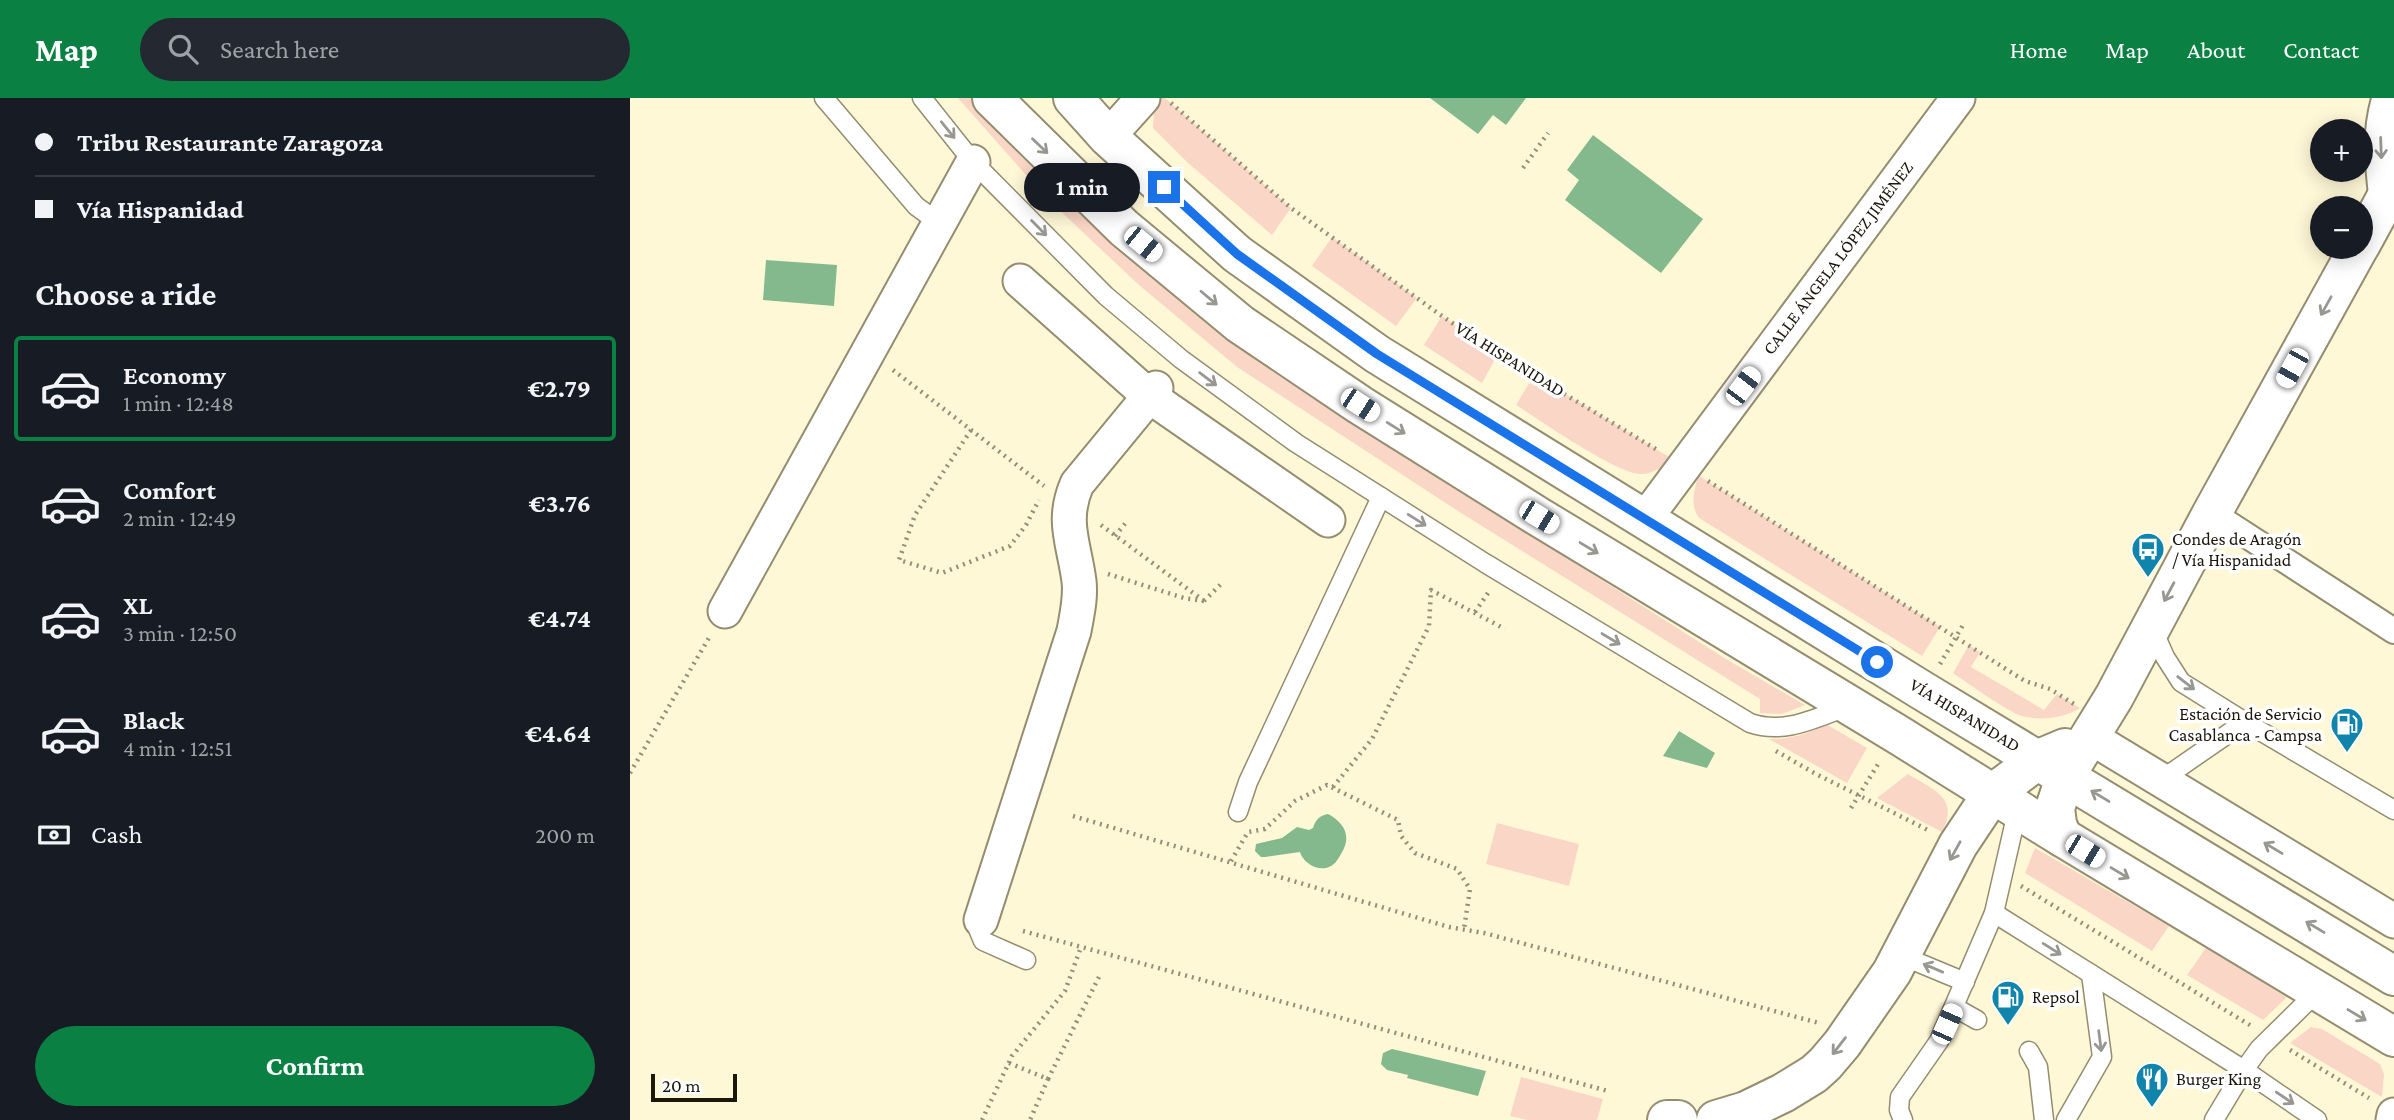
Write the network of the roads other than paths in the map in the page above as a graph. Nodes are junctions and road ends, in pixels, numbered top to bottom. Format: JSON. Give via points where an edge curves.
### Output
{"nodes":[{"id":1,"x":824,"y":98,"type":"edge"},
{"id":2,"x":922,"y":98,"type":"edge"},
{"id":3,"x":992,"y":98,"type":"edge"},
{"id":4,"x":1073,"y":98,"type":"edge"},
{"id":5,"x":1143,"y":98,"type":"edge"},
{"id":6,"x":1958,"y":98,"type":"edge"},
{"id":7,"x":2389,"y":98,"type":"edge"},
{"id":8,"x":1108,"y":136,"type":"junction"},
{"id":9,"x":973,"y":162,"type":"junction"},
{"id":10,"x":2390,"y":191,"type":"edge"},
{"id":11,"x":2373,"y":222,"type":"edge"},
{"id":12,"x":939,"y":223,"type":"junction"},
{"id":13,"x":2352,"y":259,"type":"edge"},
{"id":14,"x":1020,"y":281,"type":"dead end"},
{"id":15,"x":1153,"y":392,"type":"junction"},
{"id":16,"x":1381,"y":497,"type":"junction"},
{"id":17,"x":2211,"y":513,"type":"junction"},
{"id":18,"x":1645,"y":519,"type":"junction"},
{"id":19,"x":1328,"y":520,"type":"dead end"},
{"id":20,"x":725,"y":611,"type":"road end"},
{"id":21,"x":2151,"y":626,"type":"junction"},
{"id":22,"x":2394,"y":631,"type":"edge"},
{"id":23,"x":1850,"y":706,"type":"junction"},
{"id":24,"x":2245,"y":722,"type":"junction"},
{"id":25,"x":2095,"y":729,"type":"junction"},
{"id":26,"x":2045,"y":766,"type":"junction"},
{"id":27,"x":2161,"y":780,"type":"junction"},
{"id":28,"x":2005,"y":802,"type":"junction"},
{"id":29,"x":2392,"y":803,"type":"edge"},
{"id":30,"x":1238,"y":811,"type":"dead end"},
{"id":31,"x":2062,"y":837,"type":"junction"},
{"id":32,"x":1994,"y":913,"type":"junction"},
{"id":33,"x":981,"y":920,"type":"joint"},
{"id":34,"x":2394,"y":921,"type":"edge"},
{"id":35,"x":1900,"y":955,"type":"junction"},
{"id":36,"x":1026,"y":960,"type":"dead end"},
{"id":37,"x":2091,"y":974,"type":"junction"},
{"id":38,"x":2394,"y":976,"type":"edge"},
{"id":39,"x":1965,"y":982,"type":"junction"},
{"id":40,"x":2318,"y":991,"type":"junction"},
{"id":41,"x":1954,"y":1007,"type":"junction"},
{"id":42,"x":1978,"y":1020,"type":"dead end"},
{"id":43,"x":2394,"y":1037,"type":"edge"},
{"id":44,"x":2029,"y":1051,"type":"dead end"},
{"id":45,"x":2244,"y":1070,"type":"junction"},
{"id":46,"x":2071,"y":1116,"type":"edge"},
{"id":47,"x":2211,"y":1118,"type":"edge"},
{"id":48,"x":1667,"y":1120,"type":"edge"},
{"id":49,"x":1678,"y":1120,"type":"edge"},
{"id":50,"x":1716,"y":1120,"type":"edge"},
{"id":51,"x":1903,"y":1120,"type":"edge"},
{"id":52,"x":2044,"y":1120,"type":"edge"},
{"id":53,"x":2317,"y":1120,"type":"edge"}],
"edges":[{"from":1,"to":12,"type":"lane","via":[[916,206]]},
{"from":2,"to":9,"type":"lane","one_way":true},
{"from":3,"to":23,"type":"main road","one_way":true,"via":[[1124,228],[1240,324],[1371,412]]},
{"from":4,"to":8,"type":"main road","name":"VÍA HISPANIDAD"},
{"from":5,"to":8,"type":"street"},
{"from":6,"to":18,"type":"street","name":"CALLE ÁNGELA LÓPEZ JIMÉNEZ"},
{"from":7,"to":10,"type":"street","one_way":true,"via":[[2380,145]]},
{"from":8,"to":18,"type":"main road","name":"VÍA HISPANIDAD","via":[[1237,254],[1366,346]]},
{"from":9,"to":12,"type":"street"},
{"from":9,"to":16,"type":"lane","one_way":true,"via":[[1107,296],[1181,359],[1296,443]]},
{"from":10,"to":11,"type":"main road"},
{"from":12,"to":20,"type":"street"},
{"from":13,"to":17,"type":"main road","one_way":true},
{"from":14,"to":15,"type":"street"},
{"from":15,"to":19,"type":"street"},
{"from":15,"to":33,"type":"street","via":[[1077,484],[1058,495],[1068,518],[1079,606]]},
{"from":16,"to":23,"type":"lane","one_way":true,"via":[[1750,723],[1787,728]]},
{"from":16,"to":30,"type":"lane"},
{"from":17,"to":21,"type":"main road","one_way":true},
{"from":17,"to":22,"type":"street"},
{"from":18,"to":26,"type":"main road","name":"VÍA HISPANIDAD"},
{"from":21,"to":24,"type":"lane","one_way":true,"via":[[2182,682]]},
{"from":21,"to":25,"type":"main road"},
{"from":23,"to":28,"type":"main road"},
{"from":24,"to":27,"type":"lane"},
{"from":24,"to":29,"type":"lane"},
{"from":25,"to":26,"type":"main road"},
{"from":25,"to":27,"type":"street"},
{"from":26,"to":28,"type":"main road"},
{"from":26,"to":31,"type":"main road"},
{"from":38,"to":26,"type":"main road","name":"VÍA HISPANIDAD","one_way":true},
{"from":34,"to":27,"type":"street","one_way":true},
{"from":28,"to":31,"type":"main road"},
{"from":28,"to":32,"type":"lane"},
{"from":28,"to":35,"type":"main road","one_way":true,"via":[[1958,845]]},
{"from":31,"to":40,"type":"main road","one_way":true},
{"from":32,"to":37,"type":"lane","one_way":true},
{"from":32,"to":39,"type":"lane"},
{"from":33,"to":36,"type":"lane","via":[[978,929],[983,941]]},
{"from":39,"to":35,"type":"lane","one_way":true},
{"from":35,"to":50,"type":"main road","one_way":true,"via":[[1842,1044],[1820,1069],[1783,1093]]},
{"from":37,"to":45,"type":"lane"},
{"from":37,"to":46,"type":"lane","one_way":true,"via":[[2102,1057]]},
{"from":39,"to":41,"type":"lane"},
{"from":40,"to":43,"type":"main road","one_way":true},
{"from":40,"to":45,"type":"lane"},
{"from":41,"to":42,"type":"lane"},
{"from":41,"to":51,"type":"lane","via":[[1939,1041],[1900,1097]]},
{"from":44,"to":52,"type":"lane","via":[[2038,1068]]},
{"from":45,"to":47,"type":"lane"},
{"from":45,"to":53,"type":"lane","one_way":true},
{"from":48,"to":49,"type":"main road"}]}
